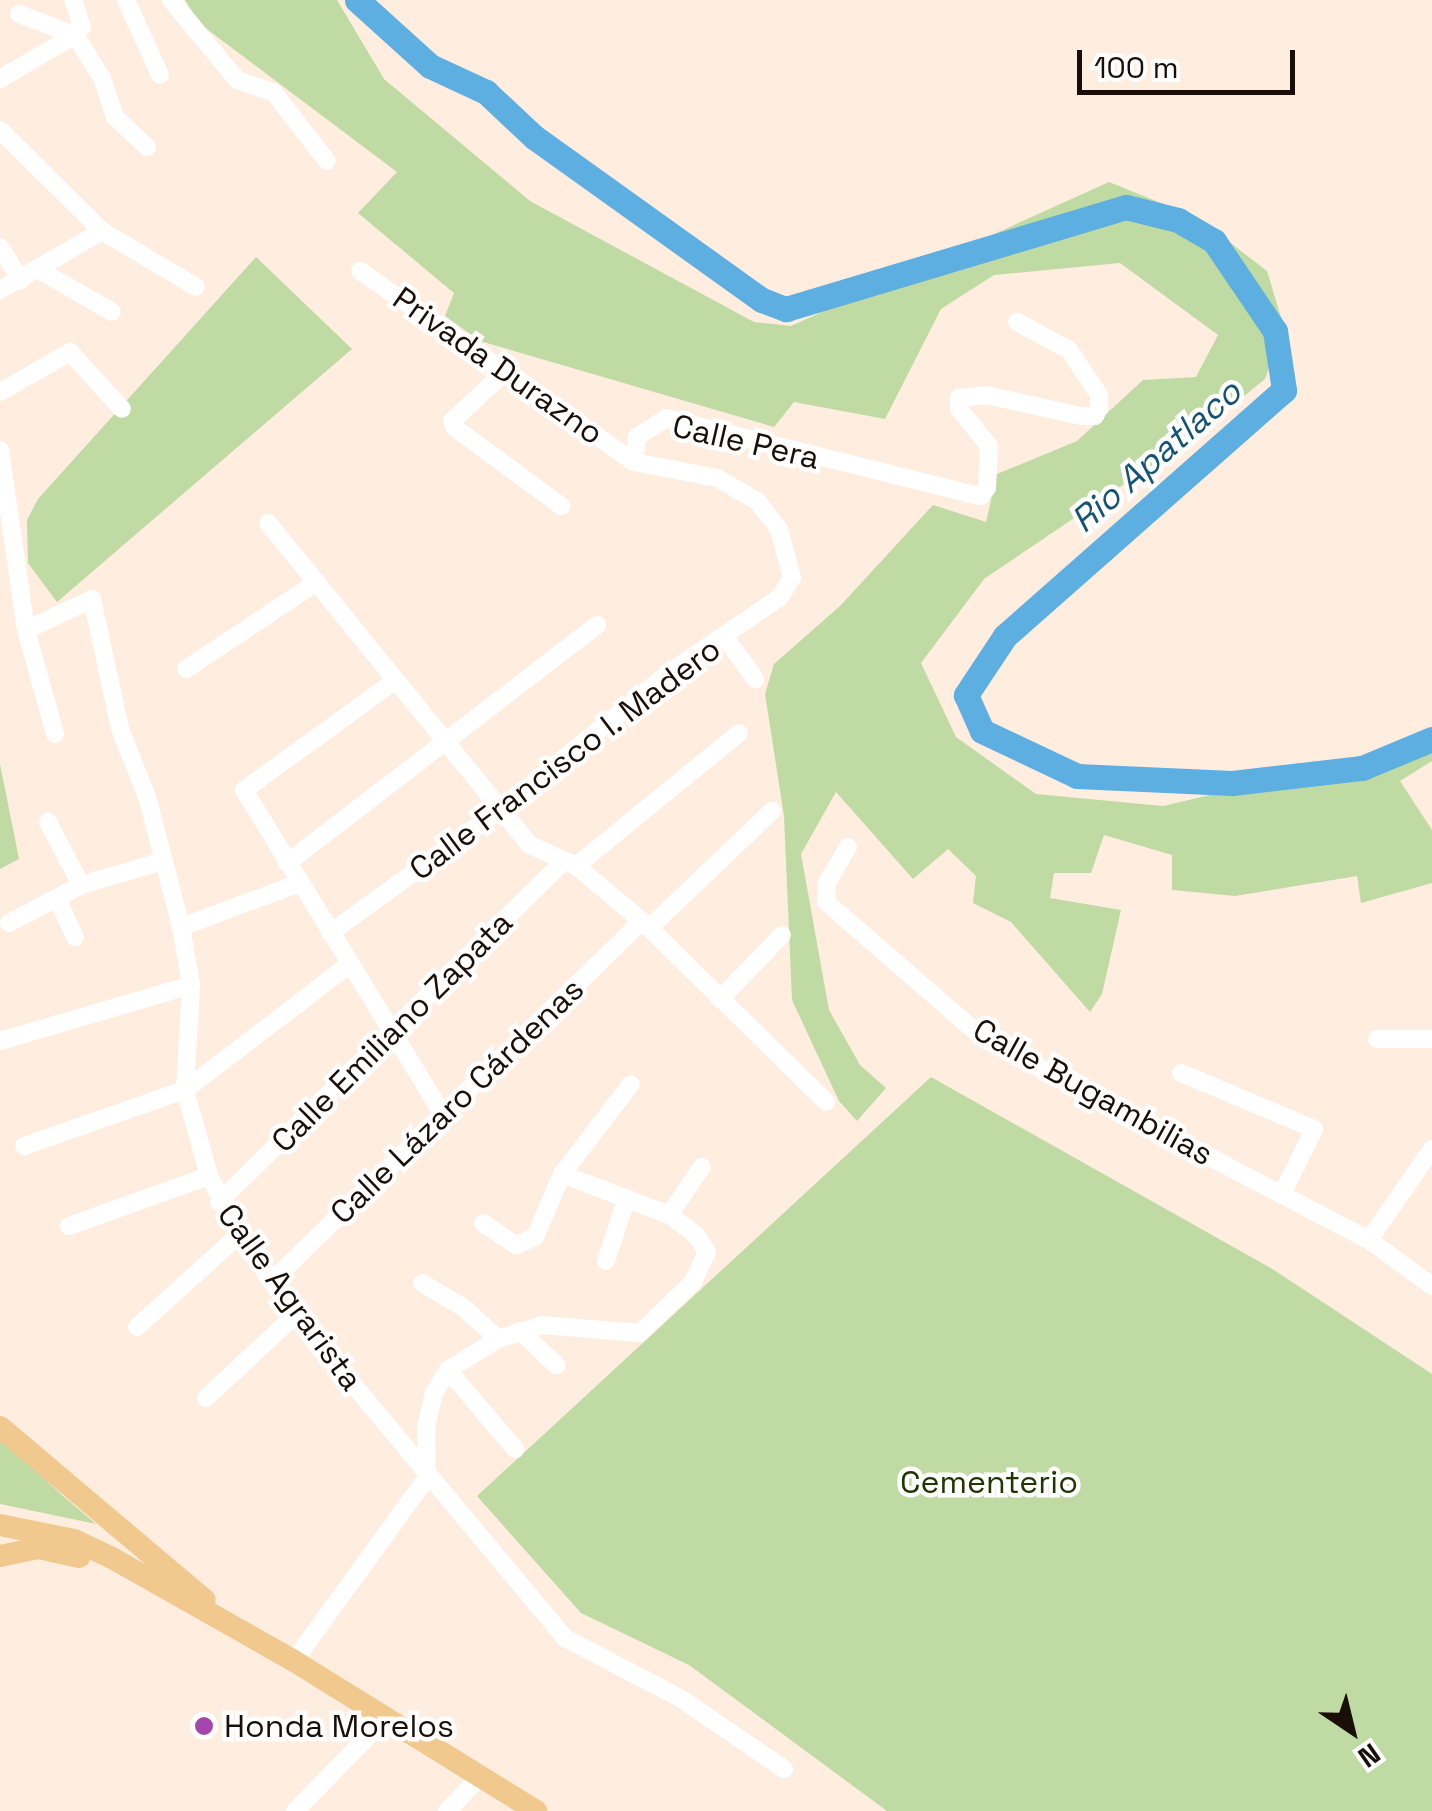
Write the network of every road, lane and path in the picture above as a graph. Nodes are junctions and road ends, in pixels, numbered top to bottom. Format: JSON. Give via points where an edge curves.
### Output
{"nodes":[{"id":1,"x":126,"y":0,"type":"edge"},
{"id":2,"x":171,"y":0,"type":"edge"},
{"id":3,"x":74,"y":1,"type":"edge"},
{"id":4,"x":19,"y":14,"type":"dead end"},
{"id":5,"x":79,"y":31,"type":"junction"},
{"id":6,"x":160,"y":75,"type":"dead end"},
{"id":7,"x":0,"y":79,"type":"edge"},
{"id":8,"x":0,"y":130,"type":"edge"},
{"id":9,"x":147,"y":147,"type":"dead end"},
{"id":10,"x":328,"y":161,"type":"dead end"},
{"id":11,"x":102,"y":231,"type":"junction"},
{"id":12,"x":0,"y":247,"type":"edge"},
{"id":13,"x":39,"y":270,"type":"junction"},
{"id":14,"x":360,"y":270,"type":"dead end"},
{"id":15,"x":20,"y":280,"type":"junction"},
{"id":16,"x":196,"y":288,"type":"dead end"},
{"id":17,"x":0,"y":290,"type":"edge"},
{"id":18,"x":112,"y":312,"type":"dead end"},
{"id":19,"x":1017,"y":322,"type":"dead end"},
{"id":20,"x":507,"y":370,"type":"junction"},
{"id":21,"x":0,"y":392,"type":"edge"},
{"id":22,"x":122,"y":409,"type":"dead end"},
{"id":23,"x":0,"y":450,"type":"edge"},
{"id":24,"x":634,"y":462,"type":"junction"},
{"id":25,"x":560,"y":506,"type":"dead end"},
{"id":26,"x":268,"y":523,"type":"dead end"},
{"id":27,"x":792,"y":578,"type":"joint"},
{"id":28,"x":316,"y":582,"type":"junction"},
{"id":29,"x":598,"y":625,"type":"dead end"},
{"id":30,"x":26,"y":630,"type":"junction"},
{"id":31,"x":725,"y":638,"type":"junction"},
{"id":32,"x":186,"y":669,"type":"dead end"},
{"id":33,"x":755,"y":679,"type":"dead end"},
{"id":34,"x":396,"y":680,"type":"junction"},
{"id":35,"x":739,"y":733,"type":"dead end"},
{"id":36,"x":55,"y":734,"type":"dead end"},
{"id":37,"x":448,"y":744,"type":"junction"},
{"id":38,"x":502,"y":808,"type":"junction"},
{"id":39,"x":772,"y":811,"type":"dead end"},
{"id":40,"x":48,"y":822,"type":"dead end"},
{"id":41,"x":848,"y":847,"type":"dead end"},
{"id":42,"x":163,"y":862,"type":"junction"},
{"id":43,"x":287,"y":863,"type":"junction"},
{"id":44,"x":570,"y":864,"type":"junction"},
{"id":45,"x":300,"y":884,"type":"junction"},
{"id":46,"x":81,"y":885,"type":"junction"},
{"id":47,"x":57,"y":898,"type":"junction"},
{"id":48,"x":8,"y":923,"type":"dead end"},
{"id":49,"x":645,"y":925,"type":"junction"},
{"id":50,"x":181,"y":926,"type":"junction"},
{"id":51,"x":330,"y":933,"type":"junction"},
{"id":52,"x":782,"y":935,"type":"dead end"},
{"id":53,"x":75,"y":937,"type":"dead end"},
{"id":54,"x":350,"y":964,"type":"junction"},
{"id":55,"x":191,"y":985,"type":"junction"},
{"id":56,"x":720,"y":998,"type":"junction"},
{"id":57,"x":393,"y":1035,"type":"junction"},
{"id":58,"x":1384,"y":1039,"type":"dead end"},
{"id":59,"x":1432,"y":1039,"type":"edge"},
{"id":60,"x":0,"y":1041,"type":"edge"},
{"id":61,"x":1181,"y":1073,"type":"dead end"},
{"id":62,"x":631,"y":1084,"type":"dead end"},
{"id":63,"x":185,"y":1090,"type":"junction"},
{"id":64,"x":826,"y":1102,"type":"dead end"},
{"id":65,"x":442,"y":1115,"type":"junction"},
{"id":66,"x":24,"y":1146,"type":"dead end"},
{"id":67,"x":1432,"y":1148,"type":"edge"},
{"id":68,"x":702,"y":1167,"type":"dead end"},
{"id":69,"x":562,"y":1174,"type":"junction"},
{"id":70,"x":209,"y":1176,"type":"junction"},
{"id":71,"x":1282,"y":1194,"type":"junction"},
{"id":72,"x":626,"y":1200,"type":"junction"},
{"id":73,"x":219,"y":1202,"type":"junction"},
{"id":74,"x":669,"y":1215,"type":"junction"},
{"id":75,"x":483,"y":1224,"type":"dead end"},
{"id":76,"x":69,"y":1226,"type":"dead end"},
{"id":77,"x":240,"y":1234,"type":"junction"},
{"id":78,"x":1369,"y":1240,"type":"junction"},
{"id":79,"x":606,"y":1261,"type":"dead end"},
{"id":80,"x":272,"y":1281,"type":"junction"},
{"id":81,"x":422,"y":1283,"type":"dead end"},
{"id":82,"x":1432,"y":1286,"type":"edge"},
{"id":83,"x":295,"y":1315,"type":"junction"},
{"id":84,"x":137,"y":1327,"type":"dead end"},
{"id":85,"x":520,"y":1332,"type":"junction"},
{"id":86,"x":498,"y":1339,"type":"junction"},
{"id":87,"x":556,"y":1364,"type":"dead end"},
{"id":88,"x":448,"y":1370,"type":"junction"},
{"id":89,"x":206,"y":1398,"type":"dead end"},
{"id":90,"x":0,"y":1427,"type":"edge"},
{"id":91,"x":515,"y":1449,"type":"dead end"},
{"id":92,"x":427,"y":1477,"type":"junction"},
{"id":93,"x":0,"y":1512,"type":"edge"},
{"id":94,"x":0,"y":1526,"type":"edge"},
{"id":95,"x":0,"y":1556,"type":"edge"},
{"id":96,"x":164,"y":1564,"type":"junction"},
{"id":97,"x":174,"y":1595,"type":"junction"},
{"id":98,"x":230,"y":1622,"type":"junction"},
{"id":99,"x":294,"y":1661,"type":"junction"},
{"id":100,"x":386,"y":1718,"type":"junction"},
{"id":101,"x":784,"y":1769,"type":"dead end"},
{"id":102,"x":480,"y":1776,"type":"junction"},
{"id":103,"x":295,"y":1811,"type":"edge"},
{"id":104,"x":446,"y":1811,"type":"edge"},
{"id":105,"x":536,"y":1811,"type":"edge"}],
"edges":[{"from":1,"to":6,"type":"street"},
{"from":2,"to":10,"type":"street","via":[[236,80],[274,93]]},
{"from":3,"to":5,"type":"street"},
{"from":4,"to":5,"type":"street"},
{"from":5,"to":7,"type":"street"},
{"from":5,"to":9,"type":"street","via":[[115,117]]},
{"from":8,"to":11,"type":"street"},
{"from":11,"to":13,"type":"street"},
{"from":11,"to":16,"type":"street"},
{"from":12,"to":15,"type":"street"},
{"from":13,"to":15,"type":"street"},
{"from":13,"to":18,"type":"street"},
{"from":14,"to":20,"type":"street","name":"Privada Durazno"},
{"from":15,"to":17,"type":"street"},
{"from":19,"to":24,"type":"street","name":"Calle Pera","via":[[1068,350],[1099,395],[1099,408],[1095,416],[1081,416],[986,395],[959,398],[959,409],[989,446],[988,488],[980,496],[666,418],[637,437]]},
{"from":20,"to":24,"type":"street","name":"Privada Durazno"},
{"from":20,"to":25,"type":"street","via":[[452,420],[455,428]]},
{"from":21,"to":22,"type":"street","via":[[70,352]]},
{"from":23,"to":30,"type":"street"},
{"from":24,"to":27,"type":"street","name":"Calle Pera","via":[[717,478],[757,501],[778,528]]},
{"from":26,"to":28,"type":"street"},
{"from":27,"to":31,"type":"street","name":"Calle Francisco I. Madero","via":[[779,598]]},
{"from":28,"to":32,"type":"street"},
{"from":28,"to":34,"type":"street"},
{"from":29,"to":37,"type":"street"},
{"from":30,"to":36,"type":"street"},
{"from":30,"to":42,"type":"street","name":"Calle Agrarista","via":[[92,599],[120,729],[148,797]]},
{"from":31,"to":33,"type":"street"},
{"from":31,"to":38,"type":"street","name":"Calle Francisco I. Madero","via":[[670,672]]},
{"from":34,"to":37,"type":"street"},
{"from":34,"to":43,"type":"street","via":[[244,790]]},
{"from":35,"to":44,"type":"street","name":"Calle Emiliano Zapata"},
{"from":37,"to":38,"type":"street"},
{"from":37,"to":43,"type":"street"},
{"from":38,"to":44,"type":"street","via":[[530,846]]},
{"from":38,"to":51,"type":"street","name":"Calle Francisco I. Madero"},
{"from":39,"to":49,"type":"street","name":"Calle Lázaro Cárdenas"},
{"from":40,"to":46,"type":"street"},
{"from":41,"to":71,"type":"street","name":"Calle Bugambilias","via":[[827,883],[826,902],[984,1039]]},
{"from":42,"to":46,"type":"street"},
{"from":42,"to":50,"type":"street","name":"Calle Agrarista"},
{"from":43,"to":45,"type":"street"},
{"from":44,"to":49,"type":"street"},
{"from":44,"to":57,"type":"street","name":"Calle Emiliano Zapata"},
{"from":45,"to":50,"type":"street"},
{"from":45,"to":51,"type":"street"},
{"from":46,"to":47,"type":"street"},
{"from":47,"to":48,"type":"street"},
{"from":47,"to":53,"type":"street"},
{"from":49,"to":56,"type":"street"},
{"from":49,"to":65,"type":"street","name":"Calle Lázaro Cárdenas"},
{"from":50,"to":55,"type":"street","name":"Calle Agrarista"},
{"from":51,"to":54,"type":"street"},
{"from":52,"to":56,"type":"street"},
{"from":54,"to":57,"type":"street"},
{"from":54,"to":63,"type":"street"},
{"from":55,"to":60,"type":"street"},
{"from":55,"to":63,"type":"street","name":"Calle Agrarista"},
{"from":56,"to":64,"type":"street"},
{"from":57,"to":65,"type":"street"},
{"from":57,"to":73,"type":"street","name":"Calle Emiliano Zapata"},
{"from":58,"to":59,"type":"street"},
{"from":61,"to":71,"type":"street","via":[[1314,1128]]},
{"from":62,"to":69,"type":"street"},
{"from":63,"to":66,"type":"street"},
{"from":63,"to":70,"type":"street","name":"Calle Agrarista"},
{"from":65,"to":80,"type":"street","name":"Calle Lázaro Cárdenas"},
{"from":67,"to":78,"type":"street"},
{"from":68,"to":74,"type":"street"},
{"from":69,"to":72,"type":"street"},
{"from":69,"to":75,"type":"street","via":[[526,1244],[516,1246]]},
{"from":70,"to":73,"type":"street","name":"Calle Agrarista"},
{"from":70,"to":76,"type":"street"},
{"from":71,"to":78,"type":"street","name":"Calle Bugambilias"},
{"from":72,"to":74,"type":"street"},
{"from":72,"to":79,"type":"street"},
{"from":73,"to":77,"type":"street","name":"Calle Agrarista"},
{"from":74,"to":85,"type":"street","via":[[707,1252],[681,1296],[640,1334],[542,1325]]},
{"from":77,"to":80,"type":"street","name":"Calle Agrarista"},
{"from":77,"to":84,"type":"street"},
{"from":78,"to":82,"type":"street","name":"Calle Bugambilias"},
{"from":80,"to":83,"type":"street","name":"Calle Agrarista"},
{"from":81,"to":86,"type":"street"},
{"from":83,"to":89,"type":"street"},
{"from":83,"to":92,"type":"street","name":"Calle Agrarista"},
{"from":85,"to":86,"type":"street"},
{"from":85,"to":87,"type":"street"},
{"from":86,"to":88,"type":"street"},
{"from":88,"to":91,"type":"street"},
{"from":88,"to":92,"type":"street","via":[[434,1392],[426,1427]]},
{"from":90,"to":96,"type":"main road"},
{"from":92,"to":99,"type":"street"},
{"from":92,"to":101,"type":"street","name":"Calle Agrarista","via":[[565,1638],[680,1698]]},
{"from":93,"to":96,"type":"main road","via":[[77,1525]]},
{"from":94,"to":97,"type":"main road","via":[[74,1540]]},
{"from":95,"to":97,"type":"main road","via":[[20,1548],[59,1552]]},
{"from":96,"to":98,"type":"main road"},
{"from":97,"to":98,"type":"main road"},
{"from":98,"to":99,"type":"main road"},
{"from":99,"to":100,"type":"main road"},
{"from":100,"to":102,"type":"main road"},
{"from":100,"to":103,"type":"street"},
{"from":102,"to":104,"type":"street"},
{"from":102,"to":105,"type":"main road"}]}
